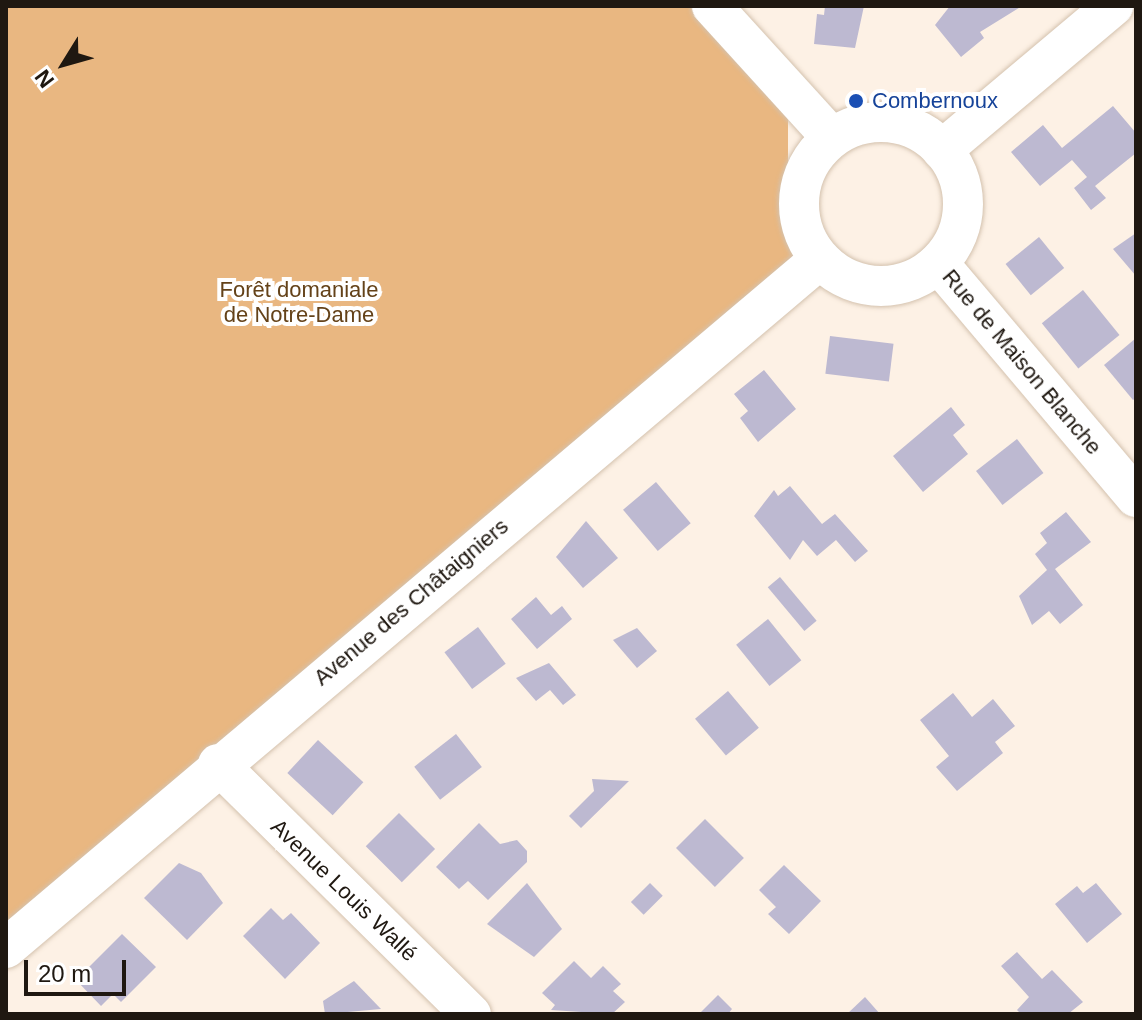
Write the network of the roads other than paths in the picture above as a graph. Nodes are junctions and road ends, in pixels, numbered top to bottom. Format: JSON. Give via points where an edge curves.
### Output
{"nodes":[{"id":1,"x":712,"y":6,"type":"edge"},
{"id":2,"x":1113,"y":6,"type":"edge"},
{"id":3,"x":831,"y":137,"type":"junction"},
{"id":4,"x":942,"y":150,"type":"junction"},
{"id":5,"x":819,"y":260,"type":"junction"},
{"id":6,"x":939,"y":264,"type":"junction"},
{"id":7,"x":1136,"y":497,"type":"edge"},
{"id":8,"x":218,"y":764,"type":"junction"},
{"id":9,"x":6,"y":948,"type":"edge"},
{"id":10,"x":471,"y":1014,"type":"edge"}],
"edges":[{"from":1,"to":3,"type":"street"},
{"from":2,"to":4,"type":"street"},
{"from":3,"to":4,"type":"street","via":[[853,126],[901,124]]},
{"from":3,"to":5,"type":"street","via":[[806,170],[798,210]]},
{"from":4,"to":6,"type":"street","via":[[963,195],[954,244]]},
{"from":5,"to":6,"type":"street","via":[[865,286],[917,279]]},
{"from":5,"to":8,"type":"street","name":"Avenue des Châtaigniers"},
{"from":6,"to":7,"type":"street","name":"Rue de Maison Blanche"},
{"from":8,"to":9,"type":"street","name":"Avenue des Châtaigniers"},
{"from":8,"to":10,"type":"street","name":"Avenue Louis Wallé"}]}
